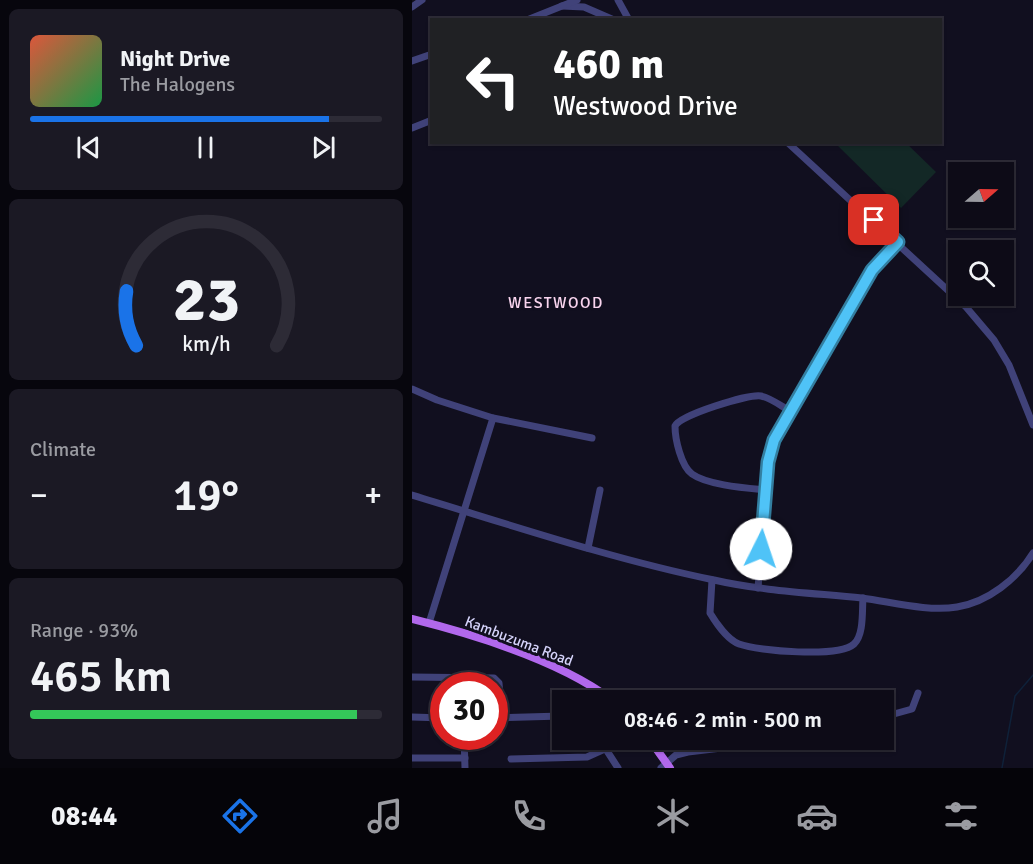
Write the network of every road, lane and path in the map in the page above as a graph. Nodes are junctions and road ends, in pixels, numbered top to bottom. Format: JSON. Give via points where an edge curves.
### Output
{"nodes":[{"id":1,"x":421,"y":0,"type":"edge"},
{"id":2,"x":577,"y":0,"type":"edge"},
{"id":3,"x":618,"y":0,"type":"edge"},
{"id":4,"x":562,"y":6,"type":"junction"},
{"id":5,"x":412,"y":7,"type":"edge"},
{"id":6,"x":532,"y":18,"type":"edge"},
{"id":7,"x":609,"y":18,"type":"edge"},
{"id":8,"x":628,"y":18,"type":"edge"},
{"id":9,"x":430,"y":55,"type":"edge"},
{"id":10,"x":412,"y":61,"type":"edge"},
{"id":11,"x":430,"y":121,"type":"edge"},
{"id":12,"x":412,"y":128,"type":"edge"},
{"id":13,"x":789,"y":144,"type":"edge"},
{"id":14,"x":898,"y":242,"type":"junction"},
{"id":15,"x":412,"y":389,"type":"edge"},
{"id":16,"x":790,"y":411,"type":"junction"},
{"id":17,"x":493,"y":418,"type":"junction"},
{"id":18,"x":1033,"y":425,"type":"edge"},
{"id":19,"x":592,"y":438,"type":"dead end"},
{"id":20,"x":600,"y":490,"type":"dead end"},
{"id":21,"x":766,"y":490,"type":"junction"},
{"id":22,"x":412,"y":495,"type":"edge"},
{"id":23,"x":464,"y":511,"type":"junction"},
{"id":24,"x":588,"y":548,"type":"junction"},
{"id":25,"x":1033,"y":553,"type":"edge"},
{"id":26,"x":712,"y":580,"type":"junction"},
{"id":27,"x":758,"y":588,"type":"junction"},
{"id":28,"x":863,"y":598,"type":"junction"},
{"id":29,"x":412,"y":619,"type":"edge"},
{"id":30,"x":429,"y":623,"type":"junction"},
{"id":31,"x":412,"y":677,"type":"edge"},
{"id":32,"x":430,"y":677,"type":"edge"},
{"id":33,"x":595,"y":690,"type":"edge"},
{"id":34,"x":918,"y":693,"type":"dead end"},
{"id":35,"x":894,"y":714,"type":"edge"},
{"id":36,"x":552,"y":716,"type":"edge"},
{"id":37,"x":412,"y":717,"type":"edge"},
{"id":38,"x":508,"y":717,"type":"edge"},
{"id":39,"x":430,"y":718,"type":"edge"},
{"id":40,"x":465,"y":750,"type":"edge"},
{"id":41,"x":603,"y":750,"type":"edge"},
{"id":42,"x":608,"y":750,"type":"edge"},
{"id":43,"x":656,"y":750,"type":"edge"},
{"id":44,"x":705,"y":750,"type":"edge"},
{"id":45,"x":412,"y":758,"type":"edge"},
{"id":46,"x":465,"y":758,"type":"junction"},
{"id":47,"x":511,"y":759,"type":"dead end"},
{"id":48,"x":666,"y":766,"type":"edge"},
{"id":49,"x":465,"y":768,"type":"edge"},
{"id":50,"x":618,"y":768,"type":"edge"}],
"edges":[{"from":1,"to":5,"type":"street"},
{"from":2,"to":4,"type":"street"},
{"from":3,"to":8,"type":"street"},
{"from":4,"to":6,"type":"street"},
{"from":4,"to":7,"type":"street","via":[[584,8]]},
{"from":9,"to":10,"type":"street"},
{"from":11,"to":12,"type":"street"},
{"from":13,"to":14,"type":"street"},
{"from":14,"to":16,"type":"street","via":[[872,270]]},
{"from":14,"to":18,"type":"street","via":[[961,302],[994,340],[1015,378]]},
{"from":15,"to":17,"type":"street"},
{"from":16,"to":21,"type":"street","via":[[770,450]]},
{"from":16,"to":21,"type":"street","via":[[766,398],[752,396],[683,417],[675,426],[684,462],[692,475]]},
{"from":17,"to":19,"type":"street"},
{"from":17,"to":23,"type":"street"},
{"from":20,"to":24,"type":"street"},
{"from":21,"to":27,"type":"street"},
{"from":22,"to":23,"type":"street"},
{"from":23,"to":24,"type":"street"},
{"from":23,"to":30,"type":"street"},
{"from":24,"to":26,"type":"street"},
{"from":25,"to":28,"type":"street","via":[[1010,580],[969,604],[945,607]]},
{"from":26,"to":27,"type":"street"},
{"from":26,"to":28,"type":"street","via":[[710,613],[734,641],[747,645],[818,653],[848,647],[859,637]]},
{"from":27,"to":28,"type":"street"},
{"from":29,"to":30,"type":"main road","name":"Kambuzuma Road"},
{"from":30,"to":33,"type":"main road","name":"Kambuzuma Road","via":[[560,669]]},
{"from":31,"to":32,"type":"street"},
{"from":34,"to":35,"type":"street","via":[[912,709]]},
{"from":36,"to":38,"type":"street"},
{"from":37,"to":39,"type":"street"},
{"from":40,"to":46,"type":"street"},
{"from":41,"to":47,"type":"street","via":[[579,758]]},
{"from":42,"to":50,"type":"street"},
{"from":43,"to":48,"type":"main road"},
{"from":44,"to":48,"type":"street","via":[[676,755]]},
{"from":45,"to":46,"type":"street"},
{"from":46,"to":49,"type":"street"}]}
